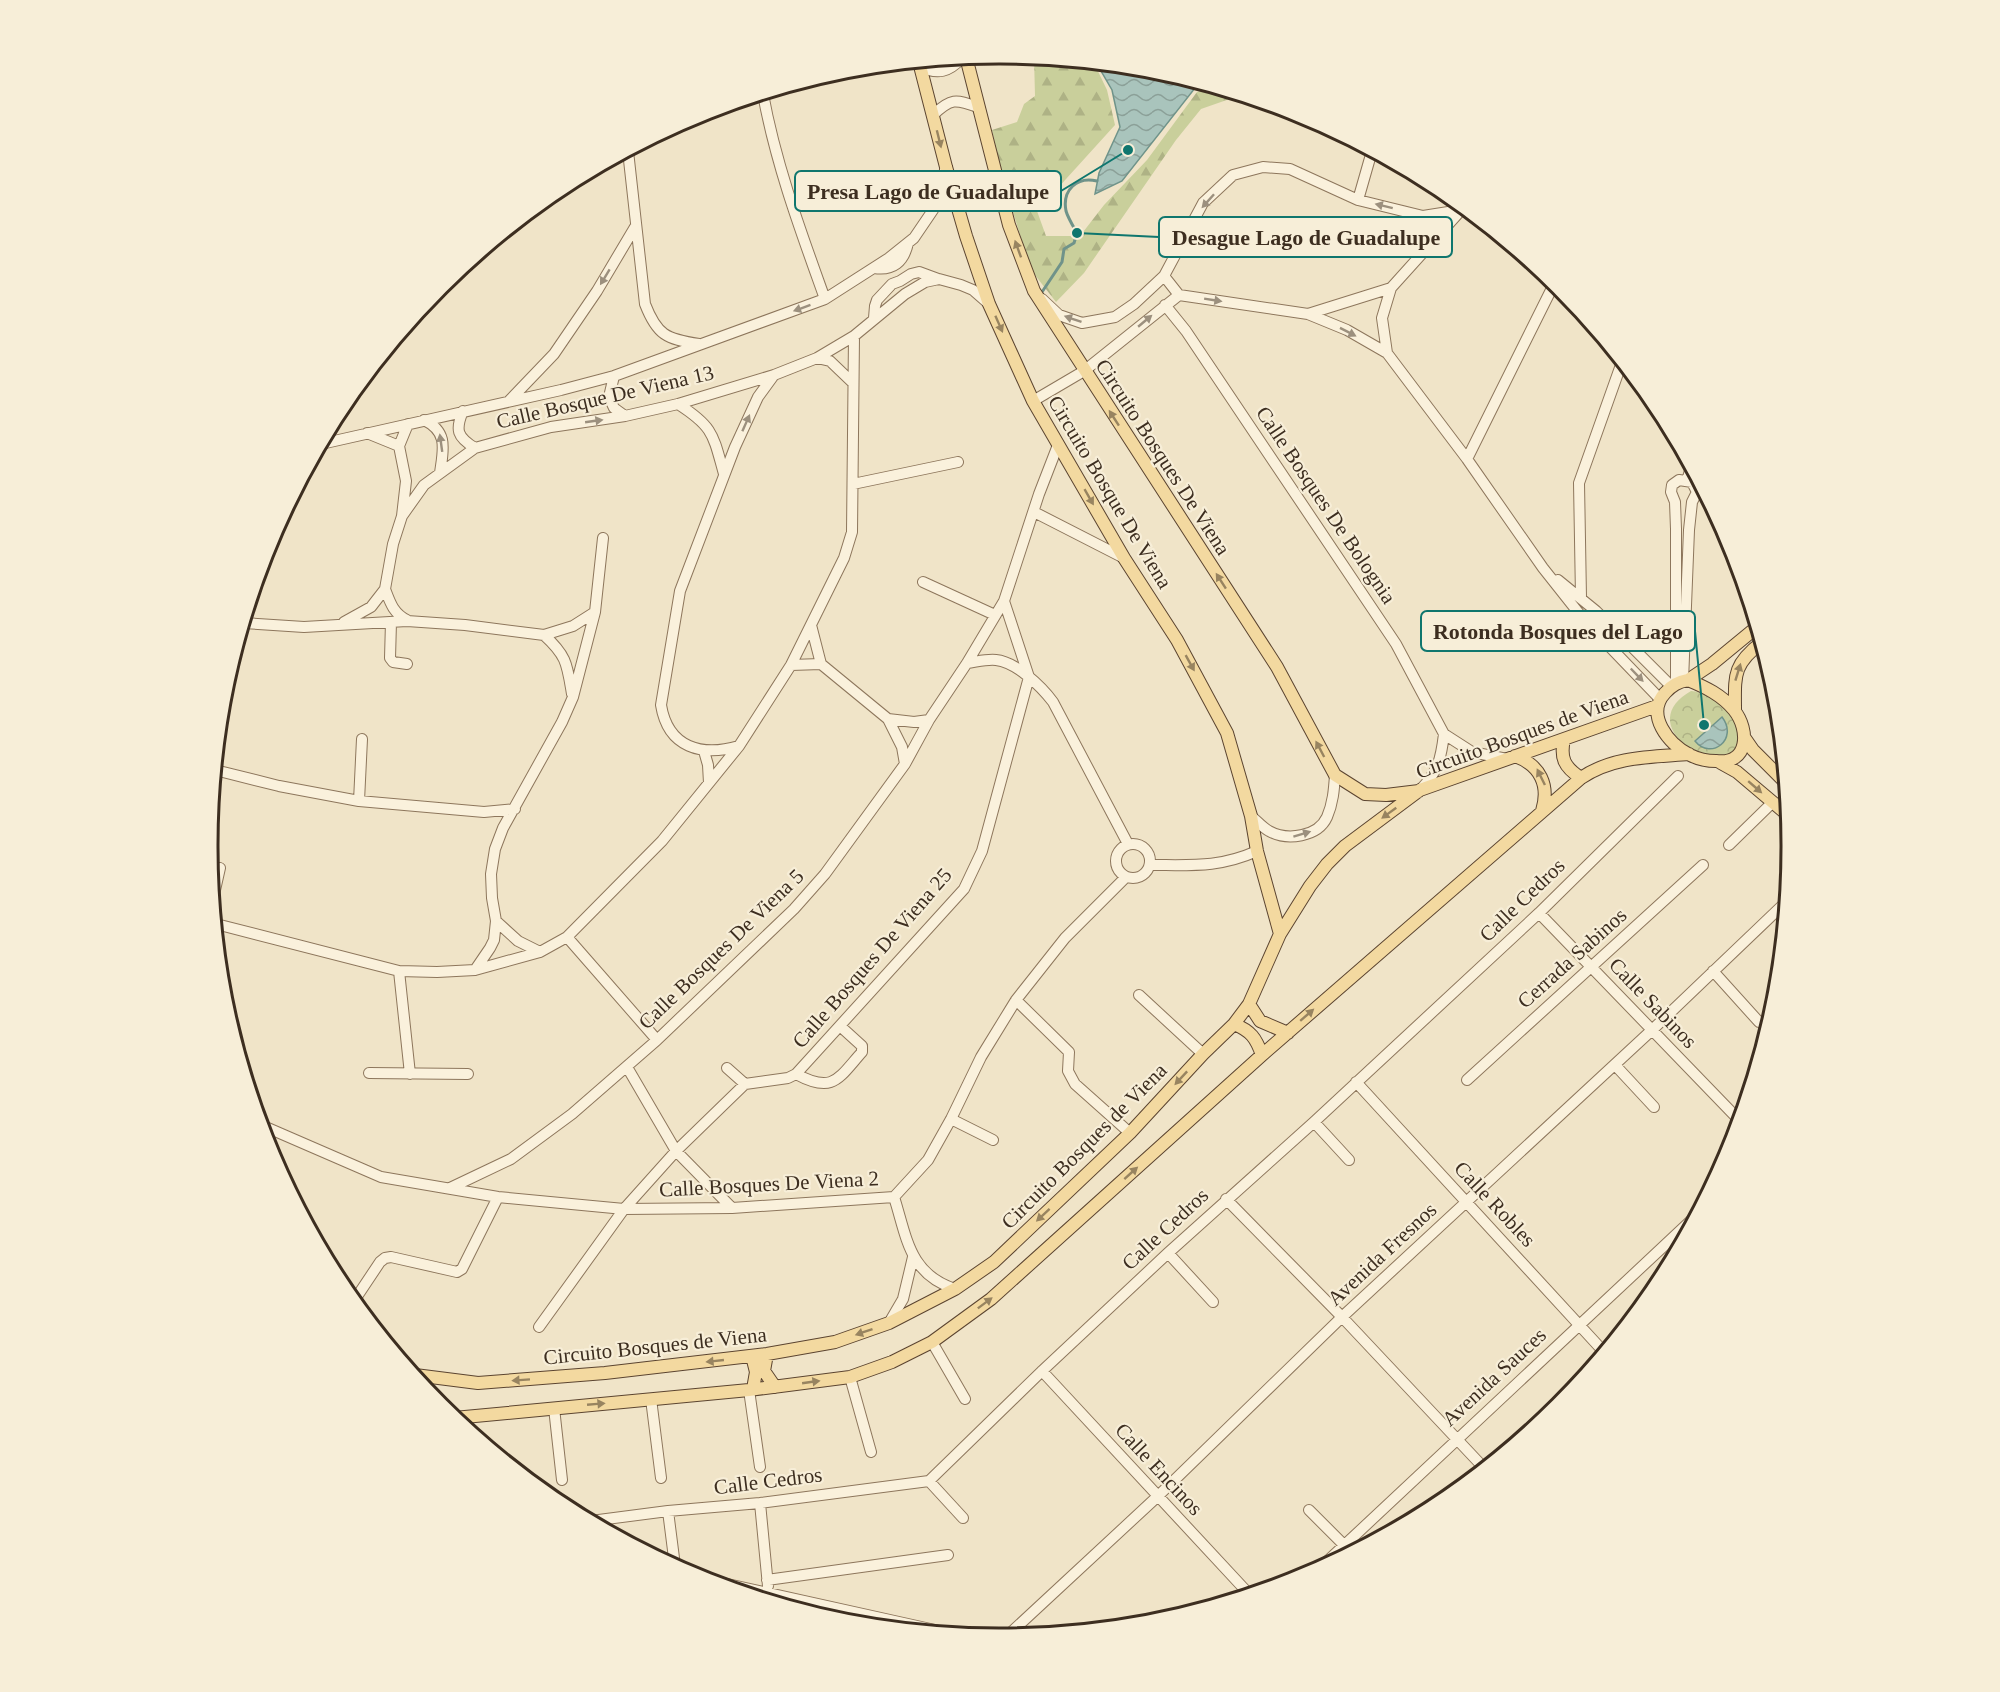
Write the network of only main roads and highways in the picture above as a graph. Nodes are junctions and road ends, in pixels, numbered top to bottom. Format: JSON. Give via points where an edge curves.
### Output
{"nodes":[{"id":1,"x":968,"y":65,"type":"edge"},
{"id":2,"x":921,"y":69,"type":"edge"},
{"id":3,"x":1751,"y":632,"type":"edge"},
{"id":4,"x":1756,"y":647,"type":"edge"},
{"id":5,"x":1679,"y":683,"type":"junction"},
{"id":6,"x":1658,"y":702,"type":"junction"},
{"id":7,"x":1735,"y":711,"type":"junction"},
{"id":8,"x":1744,"y":737,"type":"junction"},
{"id":9,"x":1564,"y":739,"type":"junction"},
{"id":10,"x":1689,"y":754,"type":"junction"},
{"id":11,"x":1511,"y":757,"type":"junction"},
{"id":12,"x":1718,"y":762,"type":"junction"},
{"id":13,"x":1778,"y":775,"type":"edge"},
{"id":14,"x":1581,"y":778,"type":"junction"},
{"id":15,"x":1420,"y":790,"type":"junction"},
{"id":16,"x":1780,"y":808,"type":"edge"},
{"id":17,"x":1542,"y":811,"type":"junction"},
{"id":18,"x":1280,"y":934,"type":"junction"},
{"id":19,"x":1249,"y":1004,"type":"junction"},
{"id":20,"x":1234,"y":1024,"type":"junction"},
{"id":21,"x":1288,"y":1033,"type":"junction"},
{"id":22,"x":1262,"y":1055,"type":"junction"},
{"id":23,"x":767,"y":1354,"type":"junction"},
{"id":24,"x":752,"y":1356,"type":"junction"},
{"id":25,"x":426,"y":1377,"type":"edge"},
{"id":26,"x":775,"y":1387,"type":"junction"},
{"id":27,"x":751,"y":1390,"type":"junction"},
{"id":28,"x":466,"y":1417,"type":"edge"}],
"edges":[{"from":15,"to":1,"type":"main road","name":"Circuito Bosques De Viena","one_way":true,"via":[[1365,794],[1335,775],[1277,667],[1034,291],[1009,225]]},
{"from":2,"to":18,"type":"main road","name":"Circuito Bosque De Viena","one_way":true,"via":[[966,236],[989,304],[1033,401],[1124,558],[1177,640],[1227,733]]},
{"from":3,"to":5,"type":"main road","via":[[1718,659]]},
{"from":7,"to":4,"type":"main road","one_way":true,"via":[[1738,666]]},
{"from":5,"to":6,"type":"main road"},
{"from":5,"to":7,"type":"main road","via":[[1708,688]]},
{"from":6,"to":9,"type":"main road","name":"Circuito Bosques de Viena"},
{"from":6,"to":10,"type":"main road","via":[[1659,724],[1666,736]]},
{"from":7,"to":8,"type":"main road"},
{"from":8,"to":12,"type":"main road","via":[[1743,749],[1736,758]]},
{"from":8,"to":13,"type":"main road"},
{"from":9,"to":11,"type":"main road","name":"Circuito Bosques de Viena"},
{"from":9,"to":14,"type":"main road","via":[[1561,757],[1565,766]]},
{"from":10,"to":12,"type":"main road"},
{"from":10,"to":14,"type":"main road","via":[[1620,760]]},
{"from":11,"to":15,"type":"main road","name":"Circuito Bosques de Viena"},
{"from":17,"to":11,"type":"main road","one_way":true,"via":[[1542,777],[1526,760]]},
{"from":12,"to":16,"type":"main road","one_way":true,"via":[[1737,772]]},
{"from":14,"to":17,"type":"main road"},
{"from":15,"to":18,"type":"main road","name":"Circuito Bosques de Viena","one_way":true,"via":[[1327,864]]},
{"from":21,"to":17,"type":"main road","one_way":true},
{"from":18,"to":19,"type":"main road","name":"Circuito Bosques de Viena"},
{"from":19,"to":20,"type":"main road","name":"Circuito Bosques de Viena"},
{"from":19,"to":21,"type":"main road","via":[[1260,1021]]},
{"from":20,"to":22,"type":"main road","via":[[1252,1033]]},
{"from":20,"to":23,"type":"main road","name":"Circuito Bosques de Viena","one_way":true,"via":[[1130,1133],[994,1262],[955,1289],[889,1323],[835,1342]]},
{"from":21,"to":22,"type":"main road"},
{"from":26,"to":22,"type":"main road","one_way":true,"via":[[850,1377],[932,1342],[991,1299]]},
{"from":23,"to":24,"type":"main road","name":"Circuito Bosques de Viena"},
{"from":23,"to":26,"type":"main road","via":[[765,1371]]},
{"from":24,"to":25,"type":"main road","name":"Circuito Bosques de Viena","one_way":true,"via":[[478,1383]]},
{"from":24,"to":27,"type":"main road","via":[[756,1372]]},
{"from":26,"to":27,"type":"main road"},
{"from":28,"to":27,"type":"main road","one_way":true}]}
